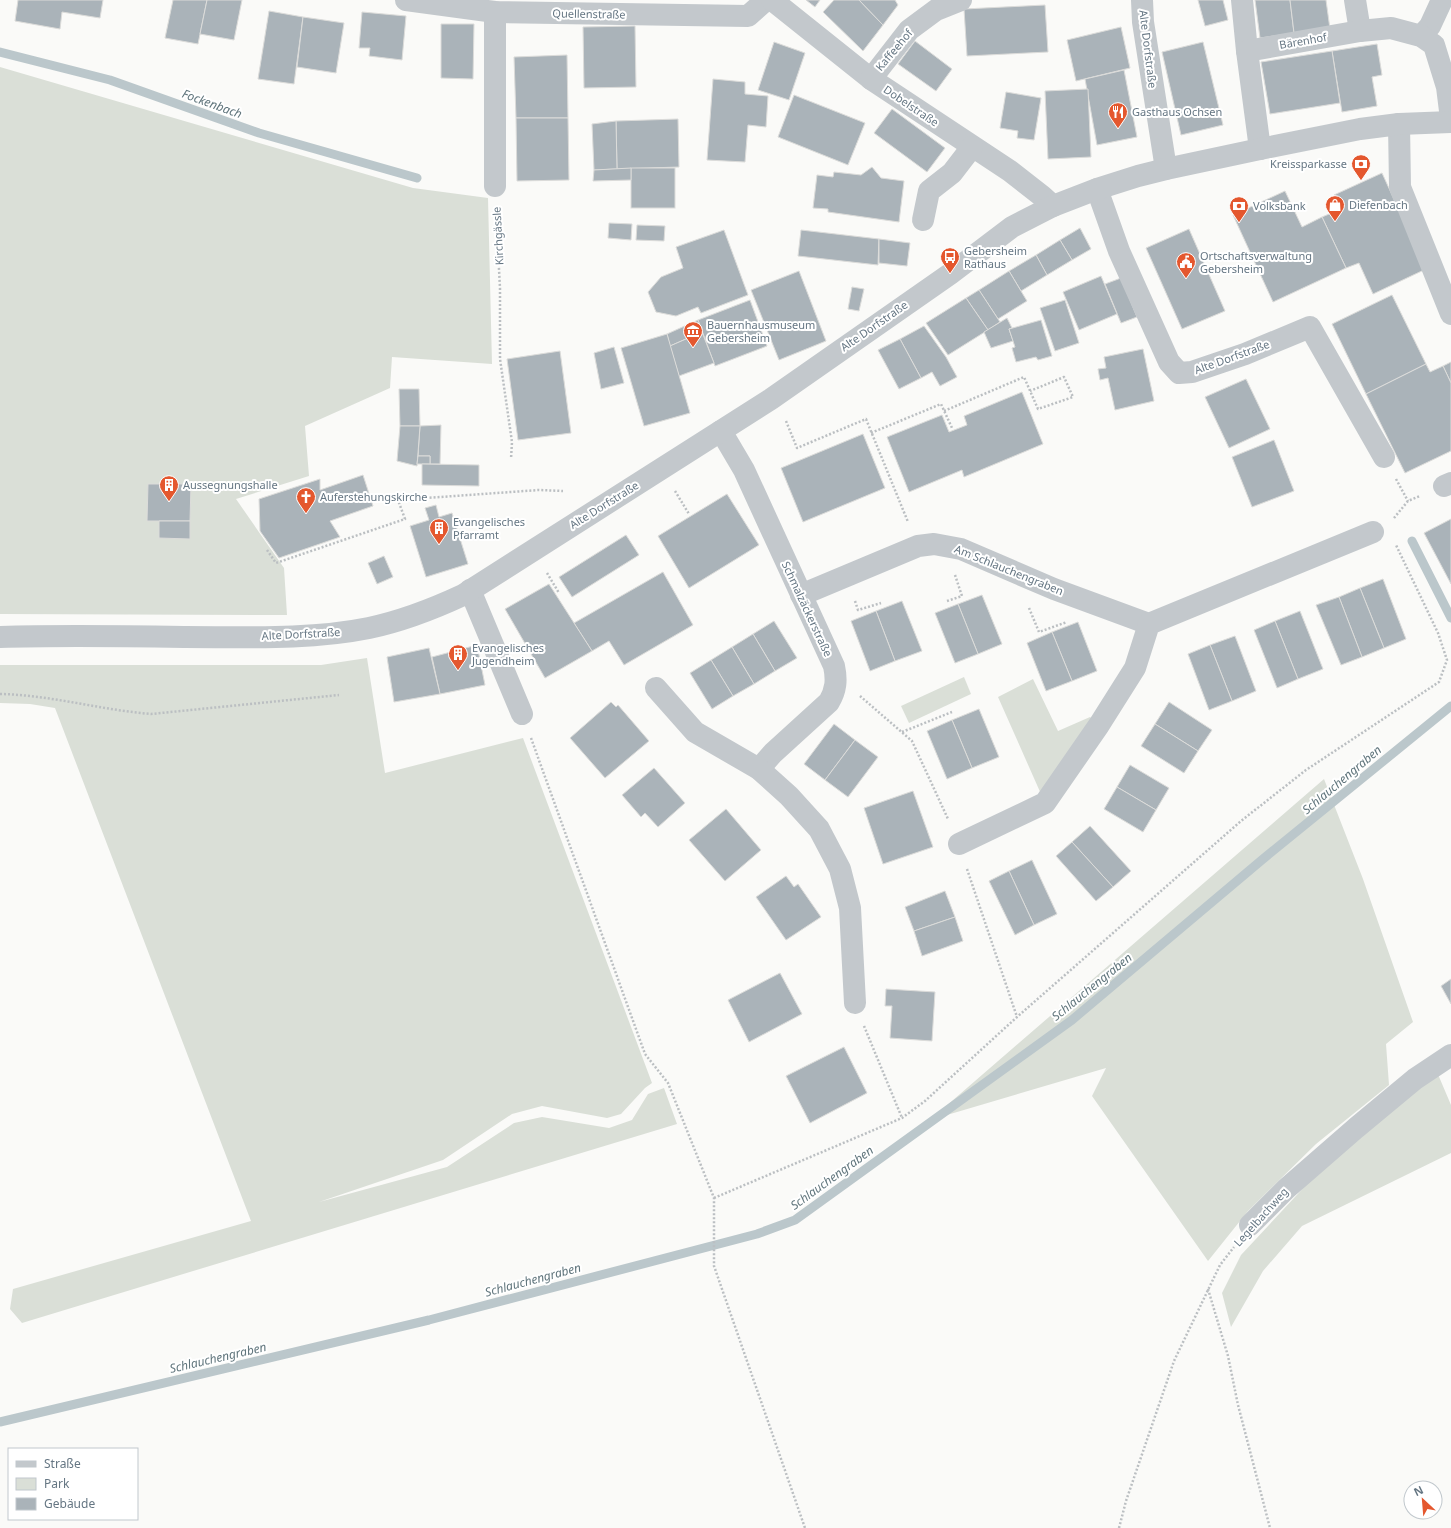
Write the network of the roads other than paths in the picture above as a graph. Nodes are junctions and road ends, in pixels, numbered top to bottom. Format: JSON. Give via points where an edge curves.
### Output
{"nodes":[{"id":1,"x":406,"y":0,"type":"edge"},
{"id":2,"x":766,"y":0,"type":"edge"},
{"id":3,"x":772,"y":0,"type":"edge"},
{"id":4,"x":961,"y":0,"type":"edge"},
{"id":5,"x":1142,"y":0,"type":"edge"},
{"id":6,"x":1242,"y":0,"type":"edge"},
{"id":7,"x":1355,"y":0,"type":"edge"},
{"id":8,"x":1442,"y":0,"type":"edge"},
{"id":9,"x":465,"y":4,"type":"edge"},
{"id":10,"x":495,"y":12,"type":"junction"},
{"id":11,"x":1360,"y":31,"type":"junction"},
{"id":12,"x":1420,"y":36,"type":"junction"},
{"id":13,"x":1247,"y":51,"type":"junction"},
{"id":14,"x":870,"y":79,"type":"junction"},
{"id":15,"x":1451,"y":119,"type":"edge"},
{"id":16,"x":1451,"y":122,"type":"edge"},
{"id":17,"x":1399,"y":124,"type":"junction"},
{"id":18,"x":972,"y":147,"type":"junction"},
{"id":19,"x":1260,"y":149,"type":"junction"},
{"id":20,"x":1166,"y":169,"type":"junction"},
{"id":21,"x":495,"y":186,"type":"road end"},
{"id":22,"x":1097,"y":189,"type":"junction"},
{"id":23,"x":1053,"y":206,"type":"junction"},
{"id":24,"x":923,"y":220,"type":"dead end"},
{"id":25,"x":1451,"y":314,"type":"edge"},
{"id":26,"x":721,"y":431,"type":"junction"},
{"id":27,"x":1384,"y":457,"type":"dead end"},
{"id":28,"x":1380,"y":530,"type":"road end"},
{"id":29,"x":470,"y":590,"type":"junction"},
{"id":30,"x":801,"y":595,"type":"junction"},
{"id":31,"x":1150,"y":624,"type":"junction"},
{"id":32,"x":0,"y":637,"type":"edge"},
{"id":33,"x":656,"y":688,"type":"dead end"},
{"id":34,"x":522,"y":714,"type":"road end"},
{"id":35,"x":759,"y":769,"type":"junction"},
{"id":36,"x":959,"y":844,"type":"dead end"},
{"id":37,"x":855,"y":1003,"type":"road end"},
{"id":38,"x":1451,"y":1055,"type":"edge"},
{"id":39,"x":1250,"y":1225,"type":"road end"}],
"edges":[{"from":1,"to":9,"type":"street","name":"Quellenstraße"},
{"from":2,"to":10,"type":"street","name":"Quellenstraße","via":[[748,16]]},
{"from":3,"to":14,"type":"street","name":"Dobelstraße"},
{"from":4,"to":14,"type":"street","name":"Kaffeehof","via":[[936,10],[909,30]]},
{"from":5,"to":20,"type":"street","name":"Alte Dorfstraße"},
{"from":6,"to":13,"type":"street"},
{"from":7,"to":11,"type":"street"},
{"from":8,"to":12,"type":"street","via":[[1430,26]]},
{"from":9,"to":10,"type":"street","name":"Quellenstraße"},
{"from":10,"to":21,"type":"street"},
{"from":11,"to":12,"type":"street","name":"Bärenhof","via":[[1391,28]]},
{"from":11,"to":13,"type":"street","name":"Bärenhof"},
{"from":12,"to":15,"type":"street","name":"Bärenhof","via":[[1434,45],[1446,87]]},
{"from":13,"to":19,"type":"street"},
{"from":14,"to":18,"type":"street","name":"Dobelstraße"},
{"from":16,"to":17,"type":"street","name":"Alte Dorfstraße"},
{"from":17,"to":19,"type":"street","name":"Alte Dorfstraße"},
{"from":17,"to":25,"type":"street","via":[[1400,188]]},
{"from":18,"to":23,"type":"street","name":"Dobelstraße","via":[[1010,171]]},
{"from":18,"to":24,"type":"street","via":[[952,173],[929,192]]},
{"from":19,"to":20,"type":"street","name":"Alte Dorfstraße"},
{"from":20,"to":22,"type":"street","name":"Alte Dorfstraße"},
{"from":22,"to":23,"type":"street","name":"Alte Dorfstraße"},
{"from":22,"to":27,"type":"street","name":"Alte Dorfstraße","via":[[1119,251],[1169,362],[1179,373],[1192,372],[1245,354],[1310,327]]},
{"from":23,"to":26,"type":"street","name":"Alte Dorfstraße","via":[[1012,227],[950,274]]},
{"from":26,"to":29,"type":"street","name":"Alte Dorfstraße"},
{"from":26,"to":30,"type":"street","name":"Schmalzäckerstraße","via":[[744,470]]},
{"from":28,"to":31,"type":"street"},
{"from":29,"to":32,"type":"street","name":"Alte Dorfstraße","via":[[443,604],[397,621],[370,628],[324,634]]},
{"from":29,"to":34,"type":"street"},
{"from":30,"to":31,"type":"street","name":"Am Schlauchengraben","via":[[918,546],[934,544],[961,549],[1054,589]]},
{"from":30,"to":35,"type":"street","name":"Schmalzäckerstraße","via":[[834,666],[836,686],[829,702]]},
{"from":31,"to":36,"type":"street","via":[[1135,668],[1100,725],[1045,803]]},
{"from":33,"to":35,"type":"street","via":[[695,732]]},
{"from":35,"to":37,"type":"street","via":[[789,796],[819,829],[840,869],[850,908]]},
{"from":38,"to":39,"type":"street","name":"Legelbachweg","via":[[1415,1079],[1356,1128],[1286,1189]]}]}
